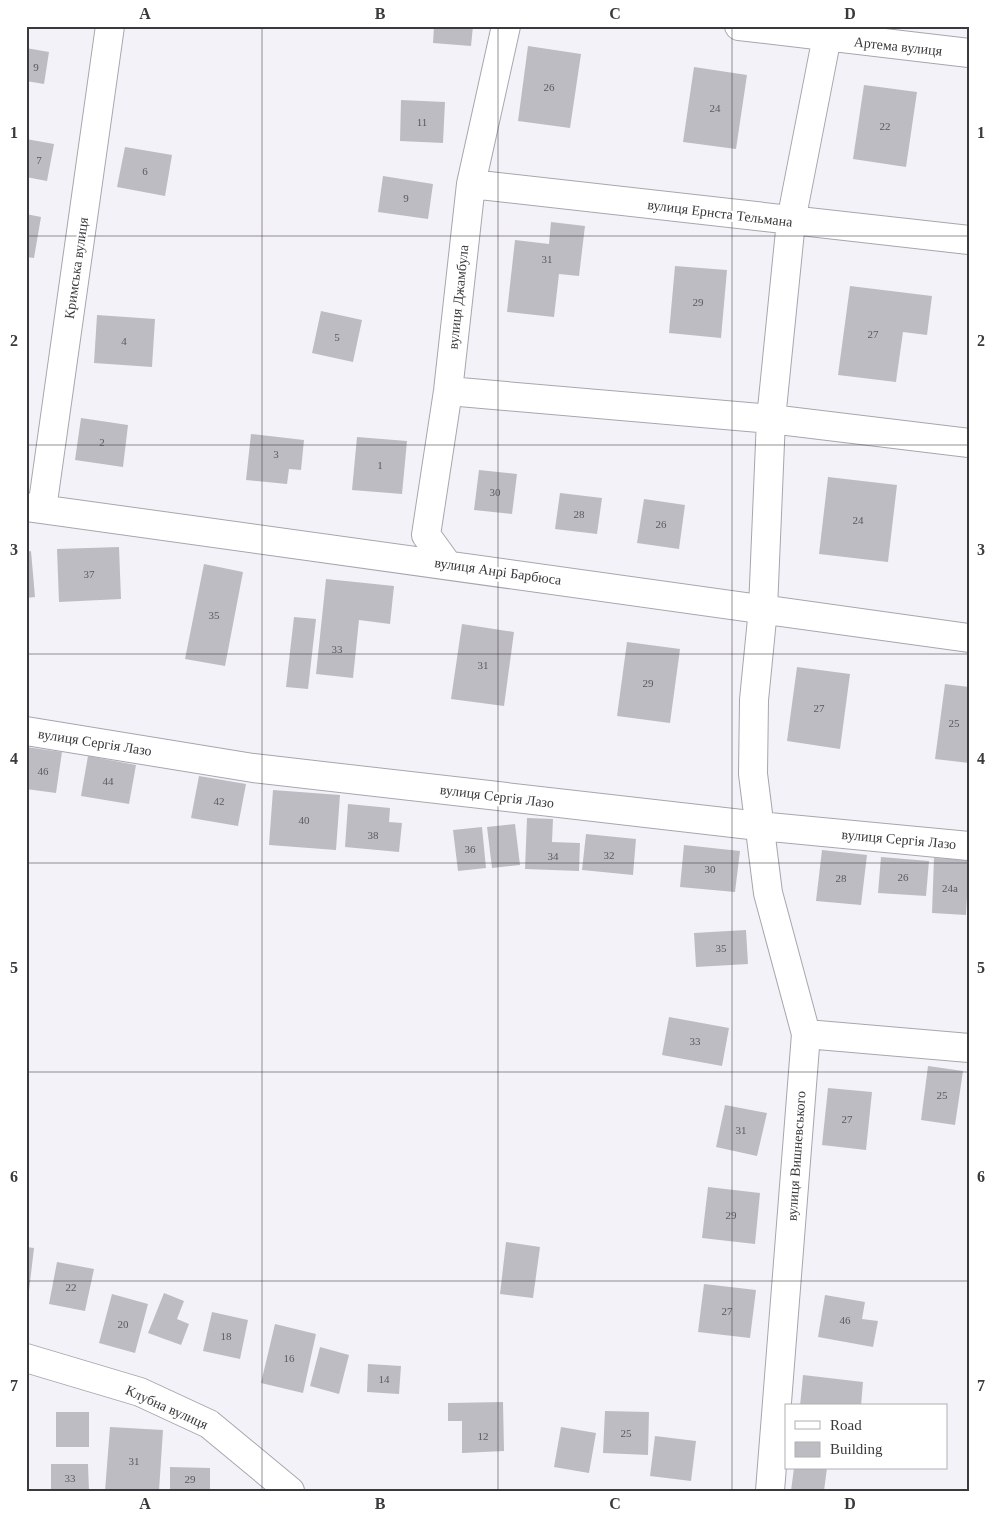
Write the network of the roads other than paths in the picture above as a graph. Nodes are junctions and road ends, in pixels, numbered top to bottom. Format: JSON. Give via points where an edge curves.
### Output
{"nodes":[{"id":1,"x":110,"y":26,"type":"edge"},
{"id":2,"x":506,"y":26,"type":"edge"},
{"id":3,"x":738,"y":26,"type":"edge"},
{"id":4,"x":828,"y":32,"type":"edge"},
{"id":5,"x":969,"y":53,"type":"edge"},
{"id":6,"x":471,"y":184,"type":"junction"},
{"id":7,"x":791,"y":221,"type":"junction"},
{"id":8,"x":969,"y":240,"type":"edge"},
{"id":9,"x":448,"y":390,"type":"junction"},
{"id":10,"x":772,"y":419,"type":"junction"},
{"id":11,"x":969,"y":442,"type":"edge"},
{"id":12,"x":34,"y":508,"type":"edge"},
{"id":13,"x":447,"y":564,"type":"junction"},
{"id":14,"x":763,"y":609,"type":"junction"},
{"id":15,"x":969,"y":638,"type":"edge"},
{"id":16,"x":26,"y":731,"type":"edge"},
{"id":17,"x":759,"y":826,"type":"junction"},
{"id":18,"x":969,"y":846,"type":"edge"},
{"id":19,"x":806,"y":1034,"type":"junction"},
{"id":20,"x":969,"y":1048,"type":"edge"},
{"id":21,"x":26,"y":1358,"type":"edge"},
{"id":22,"x":290,"y":1491,"type":"edge"},
{"id":23,"x":770,"y":1491,"type":"edge"}],
"edges":[{"from":1,"to":12,"type":"street","name":"Кримська вулиця"},
{"from":2,"to":6,"type":"street","name":"вулиця Джамбула"},
{"from":3,"to":4,"type":"street","name":"Артема вулиця"},
{"from":4,"to":5,"type":"street","name":"Артема вулиця"},
{"from":4,"to":7,"type":"street","name":"вулиця Вишневського"},
{"from":6,"to":7,"type":"street","name":"вулиця Ернста Тельмана"},
{"from":6,"to":9,"type":"street","name":"вулиця Джамбула"},
{"from":7,"to":8,"type":"street","name":"вулиця Ернста Тельмана"},
{"from":7,"to":10,"type":"street","name":"вулиця Вишневського"},
{"from":9,"to":10,"type":"street"},
{"from":9,"to":13,"type":"street","name":"вулиця Джамбула","via":[[426,535]]},
{"from":10,"to":11,"type":"street"},
{"from":10,"to":14,"type":"street","name":"вулиця Вишневського"},
{"from":12,"to":13,"type":"street","name":"вулиця Анрі Барбюса"},
{"from":13,"to":14,"type":"street","name":"вулиця Анрі Барбюса"},
{"from":14,"to":15,"type":"street","name":"вулиця Анрі Барбюса"},
{"from":14,"to":17,"type":"street","name":"вулиця Вишневського","via":[[754,700],[753,774]]},
{"from":16,"to":17,"type":"street","name":"вулиця Сергія Лазо","via":[[254,768]]},
{"from":17,"to":18,"type":"street","name":"вулиця Сергія Лазо"},
{"from":17,"to":19,"type":"street","name":"вулиця Вишневського","via":[[768,893]]},
{"from":19,"to":20,"type":"street"},
{"from":19,"to":23,"type":"street","name":"вулиця Вишневського"},
{"from":21,"to":22,"type":"street","name":"Клубна вулиця","via":[[140,1392],[209,1424]]}]}
